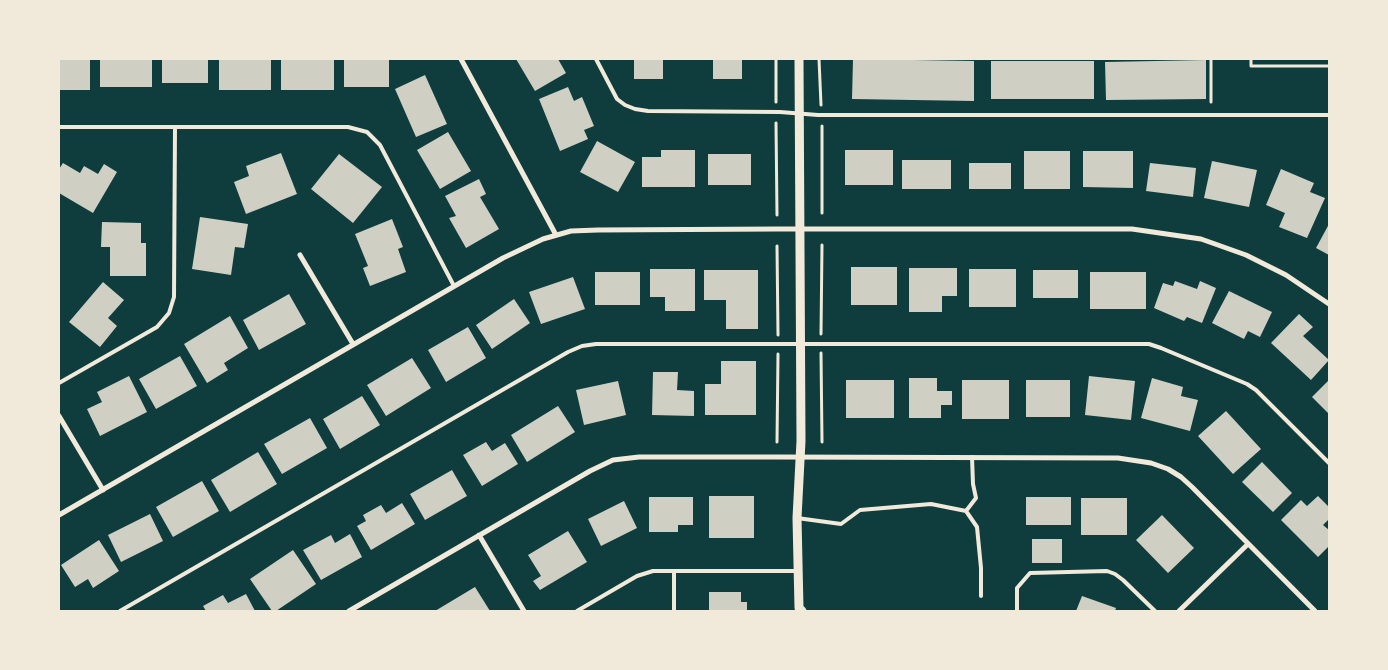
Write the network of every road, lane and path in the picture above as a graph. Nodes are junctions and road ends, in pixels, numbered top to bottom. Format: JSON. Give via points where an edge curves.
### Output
{"nodes":[{"id":1,"x":461,"y":59,"type":"edge"},
{"id":2,"x":596,"y":59,"type":"edge"},
{"id":3,"x":776,"y":59,"type":"edge"},
{"id":4,"x":799,"y":59,"type":"edge"},
{"id":5,"x":820,"y":59,"type":"edge"},
{"id":6,"x":1211,"y":59,"type":"edge"},
{"id":7,"x":1251,"y":59,"type":"edge"},
{"id":8,"x":1329,"y":66,"type":"edge"},
{"id":9,"x":821,"y":102,"type":"dead end"},
{"id":10,"x":1211,"y":102,"type":"dead end"},
{"id":11,"x":776,"y":103,"type":"dead end"},
{"id":12,"x":799,"y":113,"type":"junction"},
{"id":13,"x":1329,"y":115,"type":"edge"},
{"id":14,"x":776,"y":124,"type":"dead end"},
{"id":15,"x":822,"y":124,"type":"dead end"},
{"id":16,"x":59,"y":127,"type":"edge"},
{"id":17,"x":175,"y":127,"type":"junction"},
{"id":18,"x":822,"y":213,"type":"dead end"},
{"id":19,"x":777,"y":215,"type":"dead end"},
{"id":20,"x":800,"y":229,"type":"junction"},
{"id":21,"x":556,"y":235,"type":"junction"},
{"id":22,"x":822,"y":245,"type":"dead end"},
{"id":23,"x":777,"y":246,"type":"dead end"},
{"id":24,"x":300,"y":255,"type":"dead end"},
{"id":25,"x":454,"y":286,"type":"junction"},
{"id":26,"x":1329,"y":304,"type":"edge"},
{"id":27,"x":778,"y":330,"type":"dead end"},
{"id":28,"x":821,"y":330,"type":"dead end"},
{"id":29,"x":800,"y":343,"type":"junction"},
{"id":30,"x":353,"y":344,"type":"junction"},
{"id":31,"x":778,"y":352,"type":"dead end"},
{"id":32,"x":821,"y":355,"type":"dead end"},
{"id":33,"x":59,"y":383,"type":"edge"},
{"id":34,"x":59,"y":416,"type":"edge"},
{"id":35,"x":777,"y":442,"type":"dead end"},
{"id":36,"x":822,"y":442,"type":"dead end"},
{"id":37,"x":799,"y":457,"type":"junction"},
{"id":38,"x":972,"y":457,"type":"junction"},
{"id":39,"x":1329,"y":463,"type":"edge"},
{"id":40,"x":103,"y":490,"type":"junction"},
{"id":41,"x":966,"y":511,"type":"junction"},
{"id":42,"x":59,"y":515,"type":"edge"},
{"id":43,"x":797,"y":518,"type":"junction"},
{"id":44,"x":479,"y":535,"type":"junction"},
{"id":45,"x":1248,"y":544,"type":"junction"},
{"id":46,"x":674,"y":571,"type":"junction"},
{"id":47,"x":799,"y":571,"type":"junction"},
{"id":48,"x":981,"y":596,"type":"dead end"},
{"id":49,"x":799,"y":610,"type":"edge"},
{"id":50,"x":120,"y":611,"type":"edge"},
{"id":51,"x":349,"y":611,"type":"edge"},
{"id":52,"x":524,"y":611,"type":"edge"},
{"id":53,"x":577,"y":611,"type":"edge"},
{"id":54,"x":674,"y":611,"type":"edge"},
{"id":55,"x":1017,"y":611,"type":"edge"},
{"id":56,"x":1155,"y":611,"type":"edge"},
{"id":57,"x":1180,"y":611,"type":"edge"},
{"id":58,"x":1315,"y":611,"type":"edge"}],
"edges":[{"from":1,"to":21,"type":"street"},
{"from":2,"to":12,"type":"lane","via":[[618,99],[635,109]]},
{"from":3,"to":11,"type":"path"},
{"from":4,"to":12,"type":"street"},
{"from":5,"to":9,"type":"path"},
{"from":6,"to":10,"type":"path"},
{"from":7,"to":8,"type":"path","via":[[1251,66]]},
{"from":12,"to":13,"type":"lane"},
{"from":12,"to":20,"type":"street"},
{"from":14,"to":19,"type":"path"},
{"from":15,"to":18,"type":"path"},
{"from":16,"to":17,"type":"lane"},
{"from":17,"to":25,"type":"lane","via":[[348,127],[367,132],[380,145]]},
{"from":17,"to":33,"type":"lane","via":[[174,297],[169,313],[157,327]]},
{"from":20,"to":21,"type":"street","via":[[592,230]]},
{"from":20,"to":26,"type":"street","via":[[1132,229],[1156,232],[1201,240],[1246,255],[1286,275]]},
{"from":20,"to":29,"type":"street"},
{"from":21,"to":25,"type":"street","via":[[516,251]]},
{"from":22,"to":28,"type":"path"},
{"from":23,"to":27,"type":"path"},
{"from":24,"to":30,"type":"street"},
{"from":25,"to":30,"type":"street"},
{"from":29,"to":37,"type":"street"},
{"from":29,"to":39,"type":"lane","via":[[1149,344],[1247,384]]},
{"from":29,"to":50,"type":"lane","via":[[582,346]]},
{"from":30,"to":40,"type":"street"},
{"from":31,"to":35,"type":"path"},
{"from":32,"to":36,"type":"path"},
{"from":34,"to":40,"type":"street"},
{"from":37,"to":38,"type":"street"},
{"from":37,"to":43,"type":"street"},
{"from":37,"to":44,"type":"street","via":[[639,457],[613,460]]},
{"from":38,"to":41,"type":"lane","via":[[976,498]]},
{"from":38,"to":45,"type":"street","via":[[1118,458],[1151,463],[1181,477]]},
{"from":40,"to":42,"type":"street"},
{"from":41,"to":43,"type":"lane","via":[[931,504],[860,510],[840,524]]},
{"from":41,"to":48,"type":"lane","via":[[977,527]]},
{"from":43,"to":47,"type":"street"},
{"from":44,"to":51,"type":"street"},
{"from":44,"to":52,"type":"street"},
{"from":45,"to":57,"type":"street"},
{"from":45,"to":58,"type":"street"},
{"from":46,"to":47,"type":"lane"},
{"from":46,"to":53,"type":"lane","via":[[653,571],[637,576]]},
{"from":46,"to":54,"type":"lane"},
{"from":47,"to":49,"type":"street"},
{"from":55,"to":56,"type":"lane","via":[[1017,588],[1030,574],[1107,571],[1123,580]]}]}
